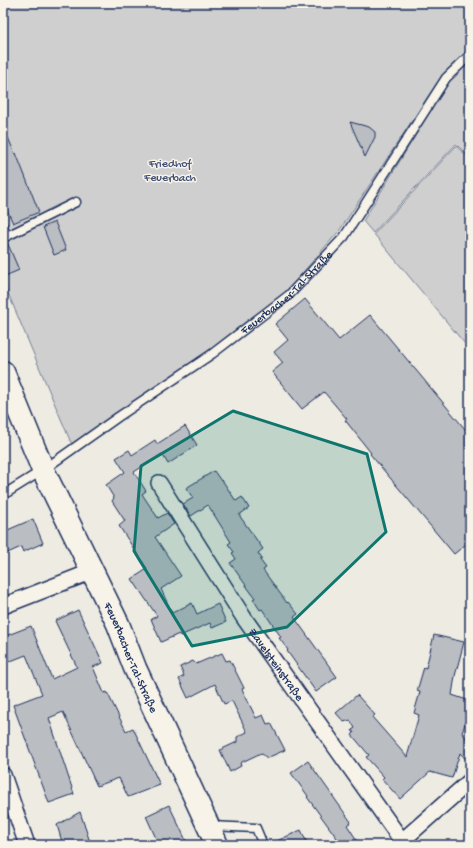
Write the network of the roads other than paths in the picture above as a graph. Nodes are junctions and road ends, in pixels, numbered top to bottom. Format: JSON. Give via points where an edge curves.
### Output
{"nodes":[{"id":1,"x":470,"y":56,"type":"edge"},
{"id":2,"x":76,"y":202,"type":"dead end"},
{"id":3,"x":3,"y":227,"type":"edge"},
{"id":4,"x":5,"y":236,"type":"edge"},
{"id":5,"x":3,"y":372,"type":"edge"},
{"id":6,"x":43,"y":470,"type":"junction"},
{"id":7,"x":159,"y":483,"type":"dead end"},
{"id":8,"x":3,"y":495,"type":"edge"},
{"id":9,"x":93,"y":571,"type":"junction"},
{"id":10,"x":3,"y":606,"type":"edge"},
{"id":11,"x":3,"y":775,"type":"edge"},
{"id":12,"x":470,"y":781,"type":"edge"},
{"id":13,"x":213,"y":835,"type":"edge"},
{"id":14,"x":261,"y":840,"type":"dead end"},
{"id":15,"x":401,"y":843,"type":"edge"},
{"id":16,"x":27,"y":845,"type":"edge"}],
"edges":[{"from":1,"to":6,"type":"lane","name":"Feuerbacher-Tal-Straße","via":[[446,78],[344,237],[289,295],[212,354]]},
{"from":2,"to":4,"type":"lane"},
{"from":3,"to":4,"type":"lane"},
{"from":5,"to":6,"type":"main road","name":"Feuerbacher-Tal-Straße"},
{"from":6,"to":8,"type":"lane"},
{"from":6,"to":9,"type":"main road","name":"Feuerbacher-Tal-Straße"},
{"from":7,"to":15,"type":"street","name":"Zavelsteinstraße","via":[[244,618]]},
{"from":9,"to":10,"type":"street"},
{"from":9,"to":13,"type":"main road","name":"Feuerbacher-Tal-Straße"},
{"from":11,"to":16,"type":"street"},
{"from":12,"to":15,"type":"street","name":"Zavelsteinstraße"},
{"from":13,"to":14,"type":"lane","via":[[256,828]]}]}
